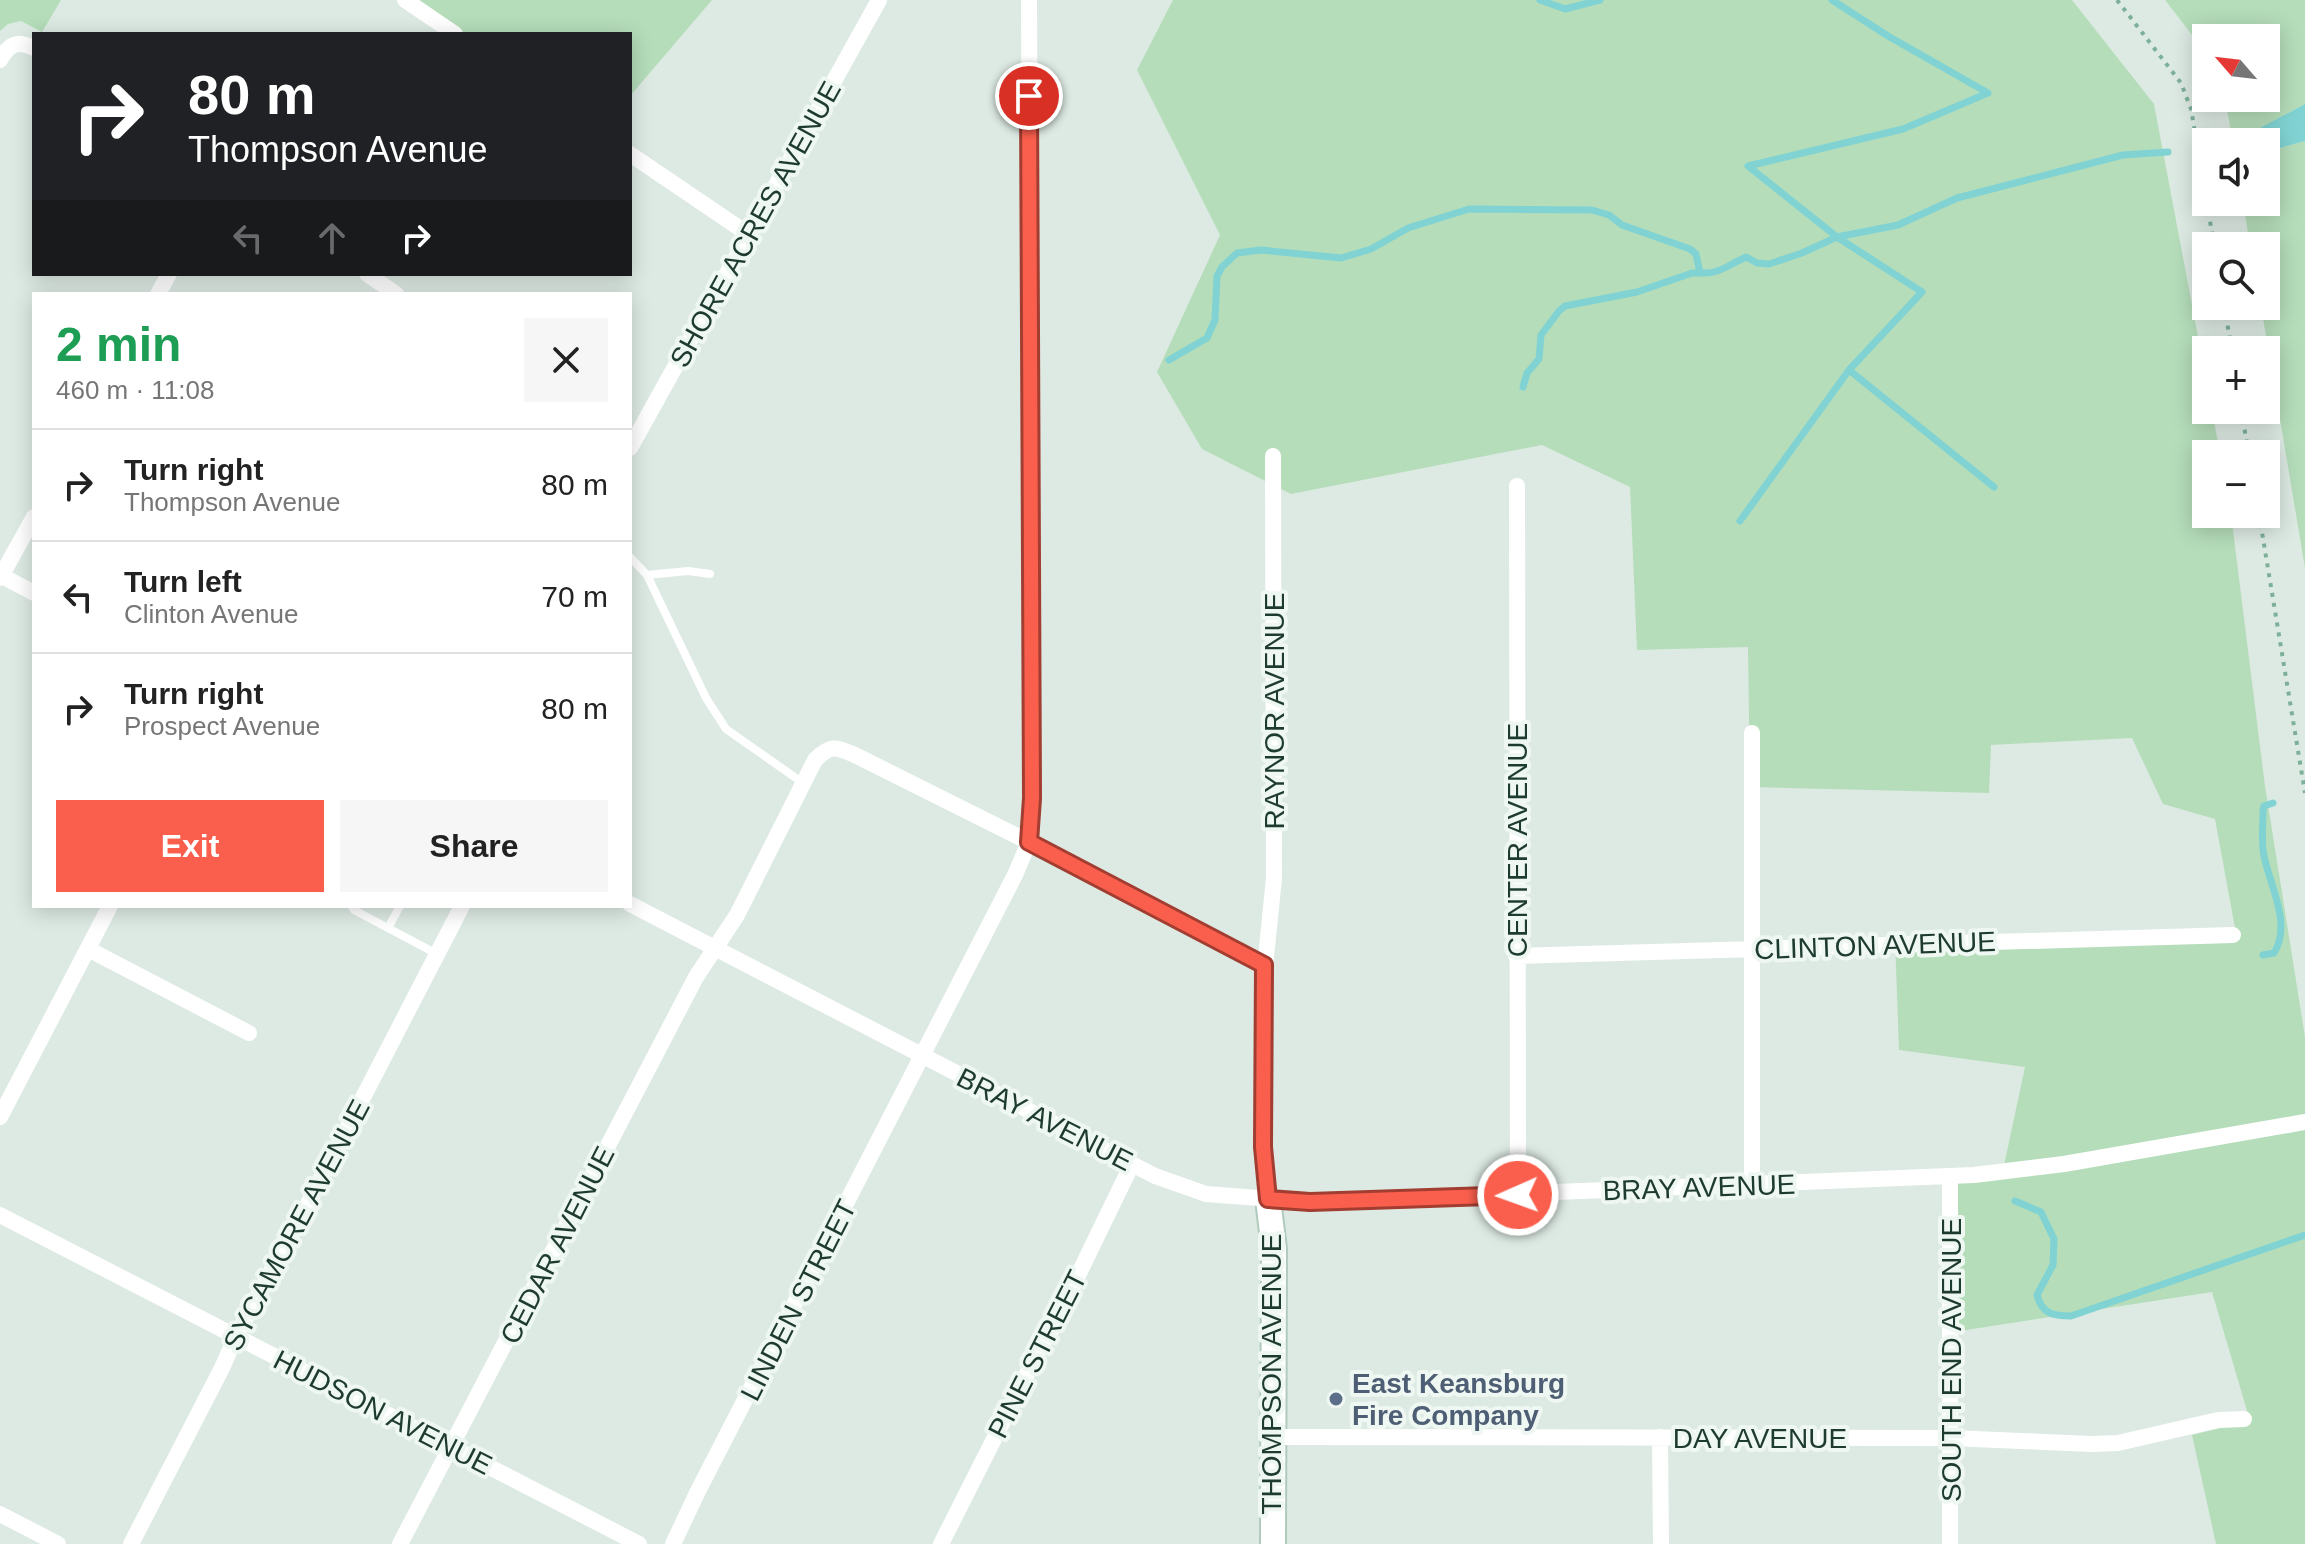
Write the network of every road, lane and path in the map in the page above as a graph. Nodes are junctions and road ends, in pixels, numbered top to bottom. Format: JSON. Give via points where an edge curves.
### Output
{"nodes":[{"id":1,"x":405,"y":0,"type":"edge"},
{"id":2,"x":879,"y":0,"type":"edge"},
{"id":3,"x":1029,"y":0,"type":"edge"},
{"id":4,"x":2117,"y":0,"type":"edge"},
{"id":5,"x":452,"y":32,"type":"edge"},
{"id":6,"x":32,"y":47,"type":"edge"},
{"id":7,"x":0,"y":60,"type":"edge"},
{"id":8,"x":2194,"y":128,"type":"edge"},
{"id":9,"x":632,"y":155,"type":"edge"},
{"id":10,"x":748,"y":234,"type":"junction"},
{"id":11,"x":370,"y":276,"type":"edge"},
{"id":12,"x":393,"y":292,"type":"edge"},
{"id":13,"x":632,"y":444,"type":"edge"},
{"id":14,"x":1273,"y":456,"type":"dead end"},
{"id":15,"x":1517,"y":486,"type":"dead end"},
{"id":16,"x":32,"y":521,"type":"edge"},
{"id":17,"x":2261,"y":528,"type":"edge"},
{"id":18,"x":632,"y":559,"type":"edge"},
{"id":19,"x":710,"y":574,"type":"dead end"},
{"id":20,"x":647,"y":575,"type":"junction"},
{"id":21,"x":0,"y":577,"type":"edge"},
{"id":22,"x":32,"y":592,"type":"edge"},
{"id":23,"x":1752,"y":733,"type":"dead end"},
{"id":24,"x":803,"y":783,"type":"junction"},
{"id":25,"x":2305,"y":793,"type":"edge"},
{"id":26,"x":1029,"y":842,"type":"junction"},
{"id":27,"x":632,"y":905,"type":"edge"},
{"id":28,"x":109,"y":908,"type":"edge"},
{"id":29,"x":353,"y":908,"type":"edge"},
{"id":30,"x":399,"y":908,"type":"edge"},
{"id":31,"x":461,"y":908,"type":"edge"},
{"id":32,"x":388,"y":928,"type":"junction"},
{"id":33,"x":2233,"y":935,"type":"dead end"},
{"id":34,"x":715,"y":947,"type":"junction"},
{"id":35,"x":88,"y":949,"type":"junction"},
{"id":36,"x":1751,"y":949,"type":"junction"},
{"id":37,"x":437,"y":954,"type":"junction"},
{"id":38,"x":1516,"y":956,"type":"junction"},
{"id":39,"x":1264,"y":965,"type":"junction"},
{"id":40,"x":249,"y":1033,"type":"dead end"},
{"id":41,"x":924,"y":1056,"type":"junction"},
{"id":42,"x":0,"y":1117,"type":"edge"},
{"id":43,"x":2305,"y":1122,"type":"edge"},
{"id":44,"x":1132,"y":1164,"type":"junction"},
{"id":45,"x":1950,"y":1176,"type":"junction"},
{"id":46,"x":1752,"y":1185,"type":"junction"},
{"id":47,"x":1518,"y":1195,"type":"junction"},
{"id":48,"x":1268,"y":1199,"type":"junction"},
{"id":49,"x":0,"y":1215,"type":"edge"},
{"id":50,"x":236,"y":1336,"type":"junction"},
{"id":51,"x":2244,"y":1419,"type":"dead end"},
{"id":52,"x":1272,"y":1437,"type":"junction"},
{"id":53,"x":1660,"y":1437,"type":"junction"},
{"id":54,"x":1950,"y":1438,"type":"junction"},
{"id":55,"x":450,"y":1447,"type":"junction"},
{"id":56,"x":0,"y":1514,"type":"edge"},
{"id":57,"x":58,"y":1544,"type":"edge"},
{"id":58,"x":131,"y":1544,"type":"edge"},
{"id":59,"x":400,"y":1544,"type":"edge"},
{"id":60,"x":639,"y":1544,"type":"edge"},
{"id":61,"x":673,"y":1544,"type":"edge"},
{"id":62,"x":941,"y":1544,"type":"edge"},
{"id":63,"x":1273,"y":1544,"type":"edge"},
{"id":64,"x":1661,"y":1544,"type":"edge"},
{"id":65,"x":1950,"y":1544,"type":"edge"}],
"edges":[{"from":1,"to":5,"type":"street"},
{"from":2,"to":10,"type":"street","name":"SHORE ACRES AVENUE"},
{"from":3,"to":26,"type":"street","name":"LINDEN STREET"},
{"from":4,"to":8,"type":"path","via":[[2181,83]]},
{"from":6,"to":7,"type":"street","via":[[10,45]]},
{"from":9,"to":10,"type":"street"},
{"from":10,"to":13,"type":"street","name":"SHORE ACRES AVENUE"},
{"from":11,"to":12,"type":"street"},
{"from":14,"to":39,"type":"street","name":"RAYNOR AVENUE","via":[[1274,878]]},
{"from":15,"to":38,"type":"street","name":"CENTER AVENUE"},
{"from":16,"to":21,"type":"street"},
{"from":17,"to":25,"type":"path"},
{"from":18,"to":20,"type":"lane"},
{"from":19,"to":20,"type":"lane"},
{"from":20,"to":24,"type":"lane","via":[[726,729]]},
{"from":21,"to":22,"type":"street"},
{"from":23,"to":36,"type":"street"},
{"from":24,"to":26,"type":"street","name":"CEDAR AVENUE","via":[[824,750],[836,747]]},
{"from":24,"to":34,"type":"street","name":"CEDAR AVENUE","via":[[737,915]]},
{"from":26,"to":39,"type":"street"},
{"from":26,"to":41,"type":"street","name":"LINDEN STREET"},
{"from":27,"to":34,"type":"street","name":"BRAY AVENUE"},
{"from":28,"to":35,"type":"street"},
{"from":29,"to":32,"type":"lane"},
{"from":30,"to":32,"type":"lane"},
{"from":31,"to":37,"type":"street","name":"SYCAMORE AVENUE"},
{"from":32,"to":37,"type":"lane"},
{"from":33,"to":36,"type":"street","name":"CLINTON AVENUE"},
{"from":34,"to":41,"type":"street","name":"BRAY AVENUE"},
{"from":34,"to":55,"type":"street","name":"CEDAR AVENUE"},
{"from":35,"to":40,"type":"street"},
{"from":35,"to":42,"type":"street"},
{"from":36,"to":38,"type":"street","name":"CLINTON AVENUE"},
{"from":36,"to":46,"type":"street"},
{"from":37,"to":50,"type":"street","name":"SYCAMORE AVENUE"},
{"from":38,"to":47,"type":"street","name":"CENTER AVENUE"},
{"from":39,"to":48,"type":"street","name":"THOMPSON AVENUE","via":[[1263,1147]]},
{"from":41,"to":44,"type":"street","name":"BRAY AVENUE"},
{"from":41,"to":61,"type":"street","name":"LINDEN STREET"},
{"from":43,"to":45,"type":"street","name":"BRAY AVENUE","via":[[2064,1164]]},
{"from":44,"to":48,"type":"street","name":"BRAY AVENUE","via":[[1206,1194]]},
{"from":44,"to":62,"type":"street","name":"PINE STREET"},
{"from":45,"to":46,"type":"street","name":"BRAY AVENUE"},
{"from":45,"to":54,"type":"street","name":"SOUTH END AVENUE"},
{"from":46,"to":47,"type":"street","name":"BRAY AVENUE"},
{"from":47,"to":48,"type":"street","name":"BRAY AVENUE"},
{"from":48,"to":52,"type":"street","name":"THOMPSON AVENUE","via":[[1274,1249]]},
{"from":49,"to":50,"type":"street","name":"HUDSON AVENUE"},
{"from":50,"to":55,"type":"street","name":"HUDSON AVENUE"},
{"from":50,"to":58,"type":"street","name":"SYCAMORE AVENUE"},
{"from":51,"to":54,"type":"street","name":"DAY AVENUE","via":[[2118,1443]]},
{"from":52,"to":53,"type":"street","name":"DAY AVENUE"},
{"from":52,"to":63,"type":"street","name":"THOMPSON AVENUE"},
{"from":53,"to":54,"type":"street","name":"DAY AVENUE"},
{"from":53,"to":64,"type":"street"},
{"from":54,"to":65,"type":"street","name":"SOUTH END AVENUE"},
{"from":55,"to":59,"type":"street","name":"CEDAR AVENUE"},
{"from":55,"to":60,"type":"street","name":"HUDSON AVENUE"},
{"from":56,"to":57,"type":"street"}]}
